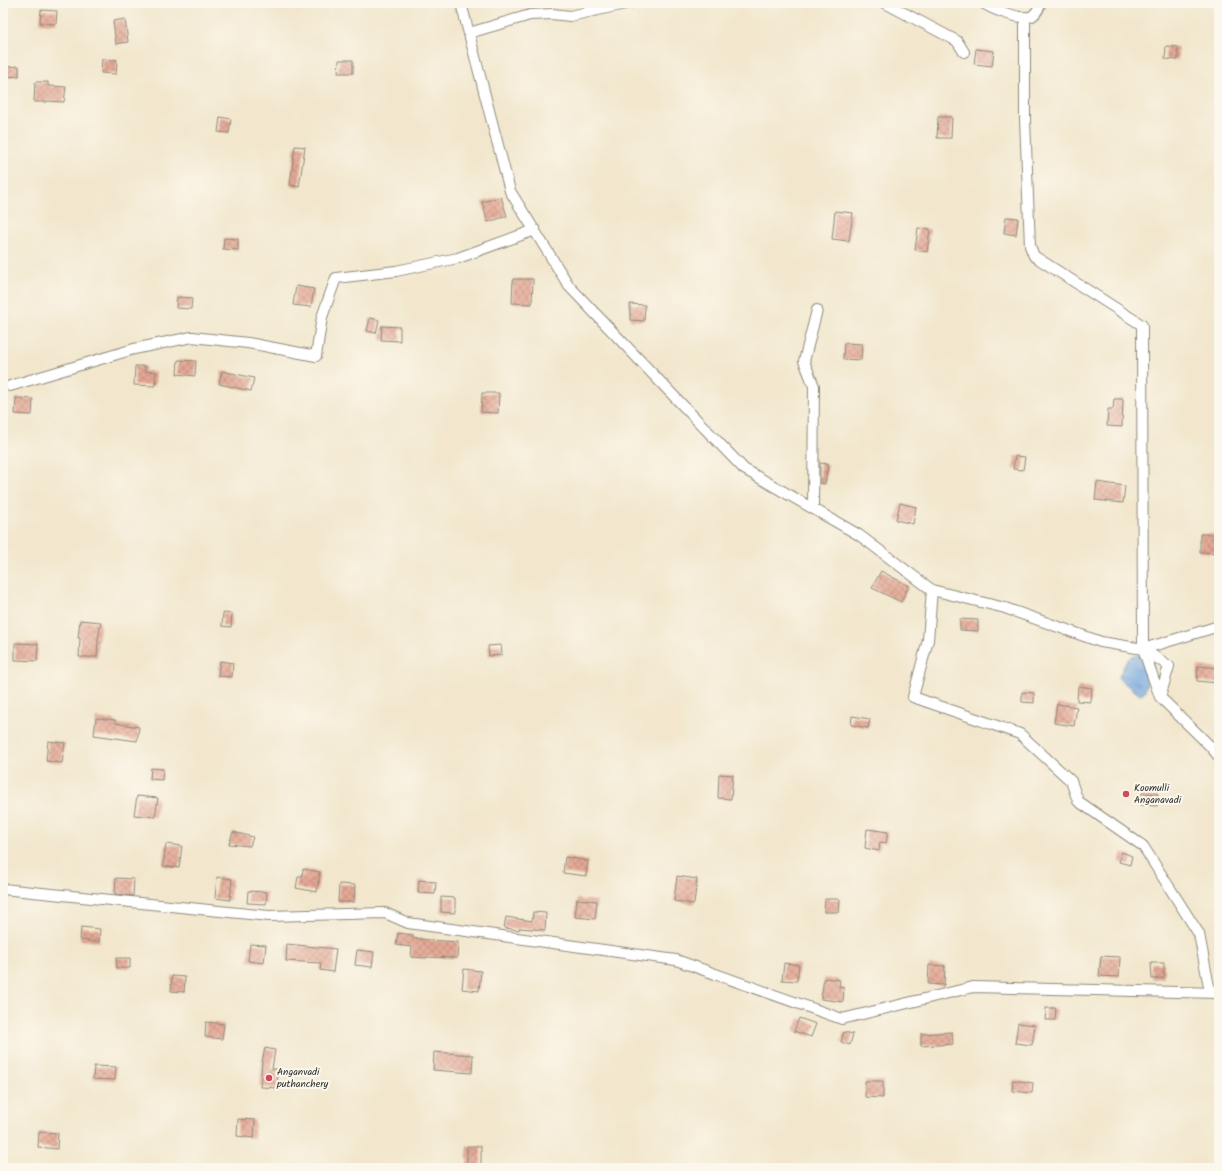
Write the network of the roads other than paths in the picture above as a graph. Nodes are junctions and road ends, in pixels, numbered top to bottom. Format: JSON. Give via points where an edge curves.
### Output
{"nodes":[{"id":1,"x":461,"y":3,"type":"edge"},
{"id":2,"x":630,"y":3,"type":"edge"},
{"id":3,"x":885,"y":3,"type":"edge"},
{"id":4,"x":983,"y":3,"type":"edge"},
{"id":5,"x":1041,"y":3,"type":"edge"},
{"id":6,"x":1025,"y":17,"type":"junction"},
{"id":7,"x":469,"y":33,"type":"junction"},
{"id":8,"x":964,"y":52,"type":"dead end"},
{"id":9,"x":535,"y":230,"type":"junction"},
{"id":10,"x":817,"y":310,"type":"dead end"},
{"id":11,"x":10,"y":386,"type":"dead end"},
{"id":12,"x":813,"y":508,"type":"junction"},
{"id":13,"x":932,"y":590,"type":"junction"},
{"id":14,"x":1219,"y":626,"type":"edge"},
{"id":15,"x":1144,"y":650,"type":"junction"},
{"id":16,"x":1160,"y":697,"type":"junction"},
{"id":17,"x":1219,"y":757,"type":"edge"},
{"id":18,"x":3,"y":889,"type":"edge"},
{"id":19,"x":1214,"y":992,"type":"edge"}],
"edges":[{"from":1,"to":7,"type":"street"},
{"from":2,"to":7,"type":"street","via":[[570,16],[530,15]]},
{"from":3,"to":8,"type":"street","via":[[957,41]]},
{"from":4,"to":6,"type":"street","via":[[1007,14]]},
{"from":5,"to":6,"type":"street","via":[[1032,16]]},
{"from":6,"to":15,"type":"street","via":[[1025,119],[1030,246],[1034,256],[1142,325]]},
{"from":7,"to":9,"type":"street","via":[[510,191]]},
{"from":9,"to":11,"type":"street","via":[[458,258],[396,271],[336,278],[322,317],[316,356],[248,343],[192,337],[134,349]]},
{"from":9,"to":12,"type":"street","via":[[569,286],[744,469]]},
{"from":10,"to":12,"type":"street","via":[[804,361],[814,386]]},
{"from":12,"to":13,"type":"street","via":[[859,535]]},
{"from":13,"to":15,"type":"street","via":[[1005,608],[1101,642]]},
{"from":13,"to":19,"type":"street","via":[[928,640],[913,697],[1020,734],[1071,781],[1078,801],[1143,846],[1199,934]]},
{"from":14,"to":15,"type":"street"},
{"from":15,"to":16,"type":"street"},
{"from":15,"to":16,"type":"street","via":[[1170,666]]},
{"from":16,"to":17,"type":"street"},
{"from":18,"to":19,"type":"street","via":[[269,916],[386,913],[408,923],[676,960],[842,1019],[973,986]]}]}
